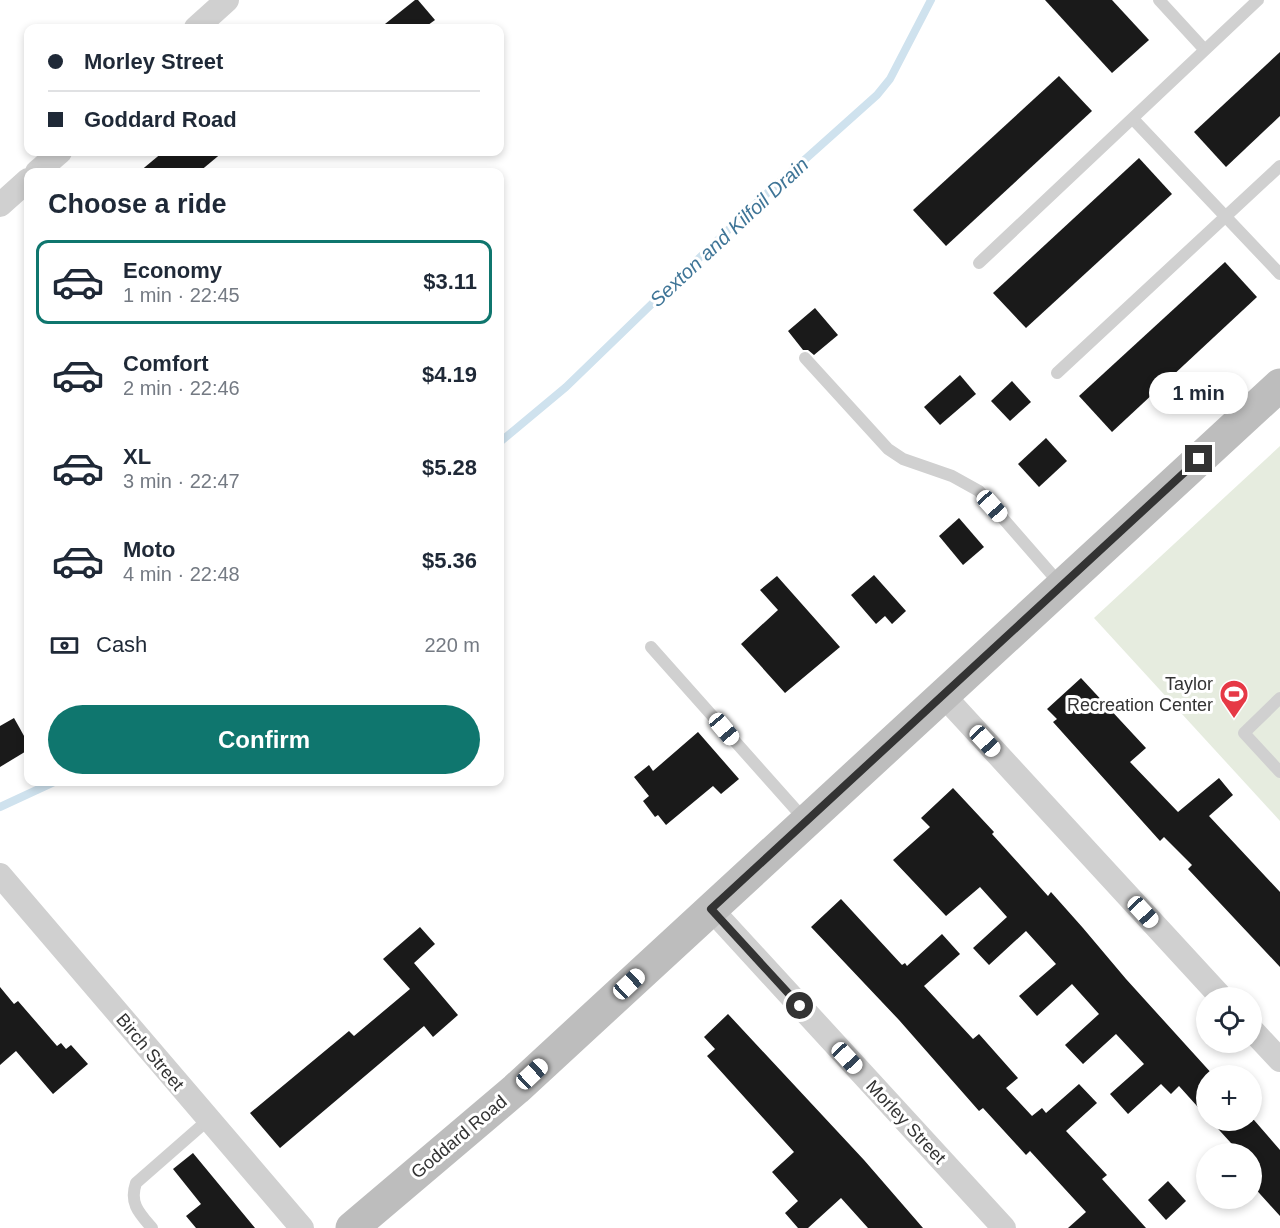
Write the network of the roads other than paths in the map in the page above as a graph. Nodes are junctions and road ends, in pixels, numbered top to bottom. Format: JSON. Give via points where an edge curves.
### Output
{"nodes":[{"id":1,"x":227,"y":0,"type":"edge"},
{"id":2,"x":1159,"y":0,"type":"edge"},
{"id":3,"x":1258,"y":0,"type":"edge"},
{"id":4,"x":200,"y":24,"type":"edge"},
{"id":5,"x":1204,"y":49,"type":"junction"},
{"id":6,"x":1133,"y":119,"type":"junction"},
{"id":7,"x":55,"y":156,"type":"edge"},
{"id":8,"x":1280,"y":166,"type":"edge"},
{"id":9,"x":42,"y":168,"type":"edge"},
{"id":10,"x":24,"y":184,"type":"edge"},
{"id":11,"x":0,"y":205,"type":"edge"},
{"id":12,"x":1227,"y":215,"type":"junction"},
{"id":13,"x":979,"y":263,"type":"dead end"},
{"id":14,"x":1280,"y":274,"type":"edge"},
{"id":15,"x":805,"y":358,"type":"dead end"},
{"id":16,"x":1057,"y":373,"type":"dead end"},
{"id":17,"x":1273,"y":395,"type":"edge"},
{"id":18,"x":1062,"y":586,"type":"junction"},
{"id":19,"x":651,"y":647,"type":"dead end"},
{"id":20,"x":943,"y":695,"type":"junction"},
{"id":21,"x":1280,"y":698,"type":"edge"},
{"id":22,"x":1280,"y":772,"type":"edge"},
{"id":23,"x":806,"y":821,"type":"junction"},
{"id":24,"x":2,"y":877,"type":"edge"},
{"id":25,"x":711,"y":909,"type":"junction"},
{"id":26,"x":1212,"y":987,"type":"edge"},
{"id":27,"x":1262,"y":1041,"type":"edge"},
{"id":28,"x":1280,"y":1060,"type":"edge"},
{"id":29,"x":208,"y":1120,"type":"junction"},
{"id":30,"x":152,"y":1228,"type":"edge"},
{"id":31,"x":302,"y":1228,"type":"edge"},
{"id":32,"x":352,"y":1228,"type":"edge"},
{"id":33,"x":1004,"y":1228,"type":"edge"}],
"edges":[{"from":1,"to":4,"type":"street"},
{"from":2,"to":5,"type":"lane"},
{"from":3,"to":5,"type":"lane"},
{"from":5,"to":6,"type":"lane"},
{"from":6,"to":12,"type":"lane"},
{"from":6,"to":13,"type":"lane"},
{"from":7,"to":9,"type":"street"},
{"from":8,"to":12,"type":"lane"},
{"from":10,"to":11,"type":"street"},
{"from":12,"to":14,"type":"lane"},
{"from":12,"to":16,"type":"lane"},
{"from":15,"to":18,"type":"lane","via":[[888,449],[979,491]]},
{"from":17,"to":18,"type":"main road","name":"Goddard Road"},
{"from":18,"to":20,"type":"main road","name":"Goddard Road"},
{"from":19,"to":23,"type":"lane"},
{"from":20,"to":23,"type":"main road","name":"Goddard Road"},
{"from":20,"to":26,"type":"street"},
{"from":21,"to":22,"type":"lane","via":[[1244,733]]},
{"from":23,"to":25,"type":"main road","name":"Goddard Road"},
{"from":24,"to":29,"type":"street","name":"Birch Street"},
{"from":25,"to":32,"type":"main road","name":"Goddard Road","via":[[516,1089]]},
{"from":25,"to":33,"type":"street","name":"Morley Street"},
{"from":27,"to":28,"type":"street"},
{"from":29,"to":30,"type":"lane","via":[[136,1183],[133,1204]]},
{"from":29,"to":31,"type":"street","name":"Birch Street"}]}
